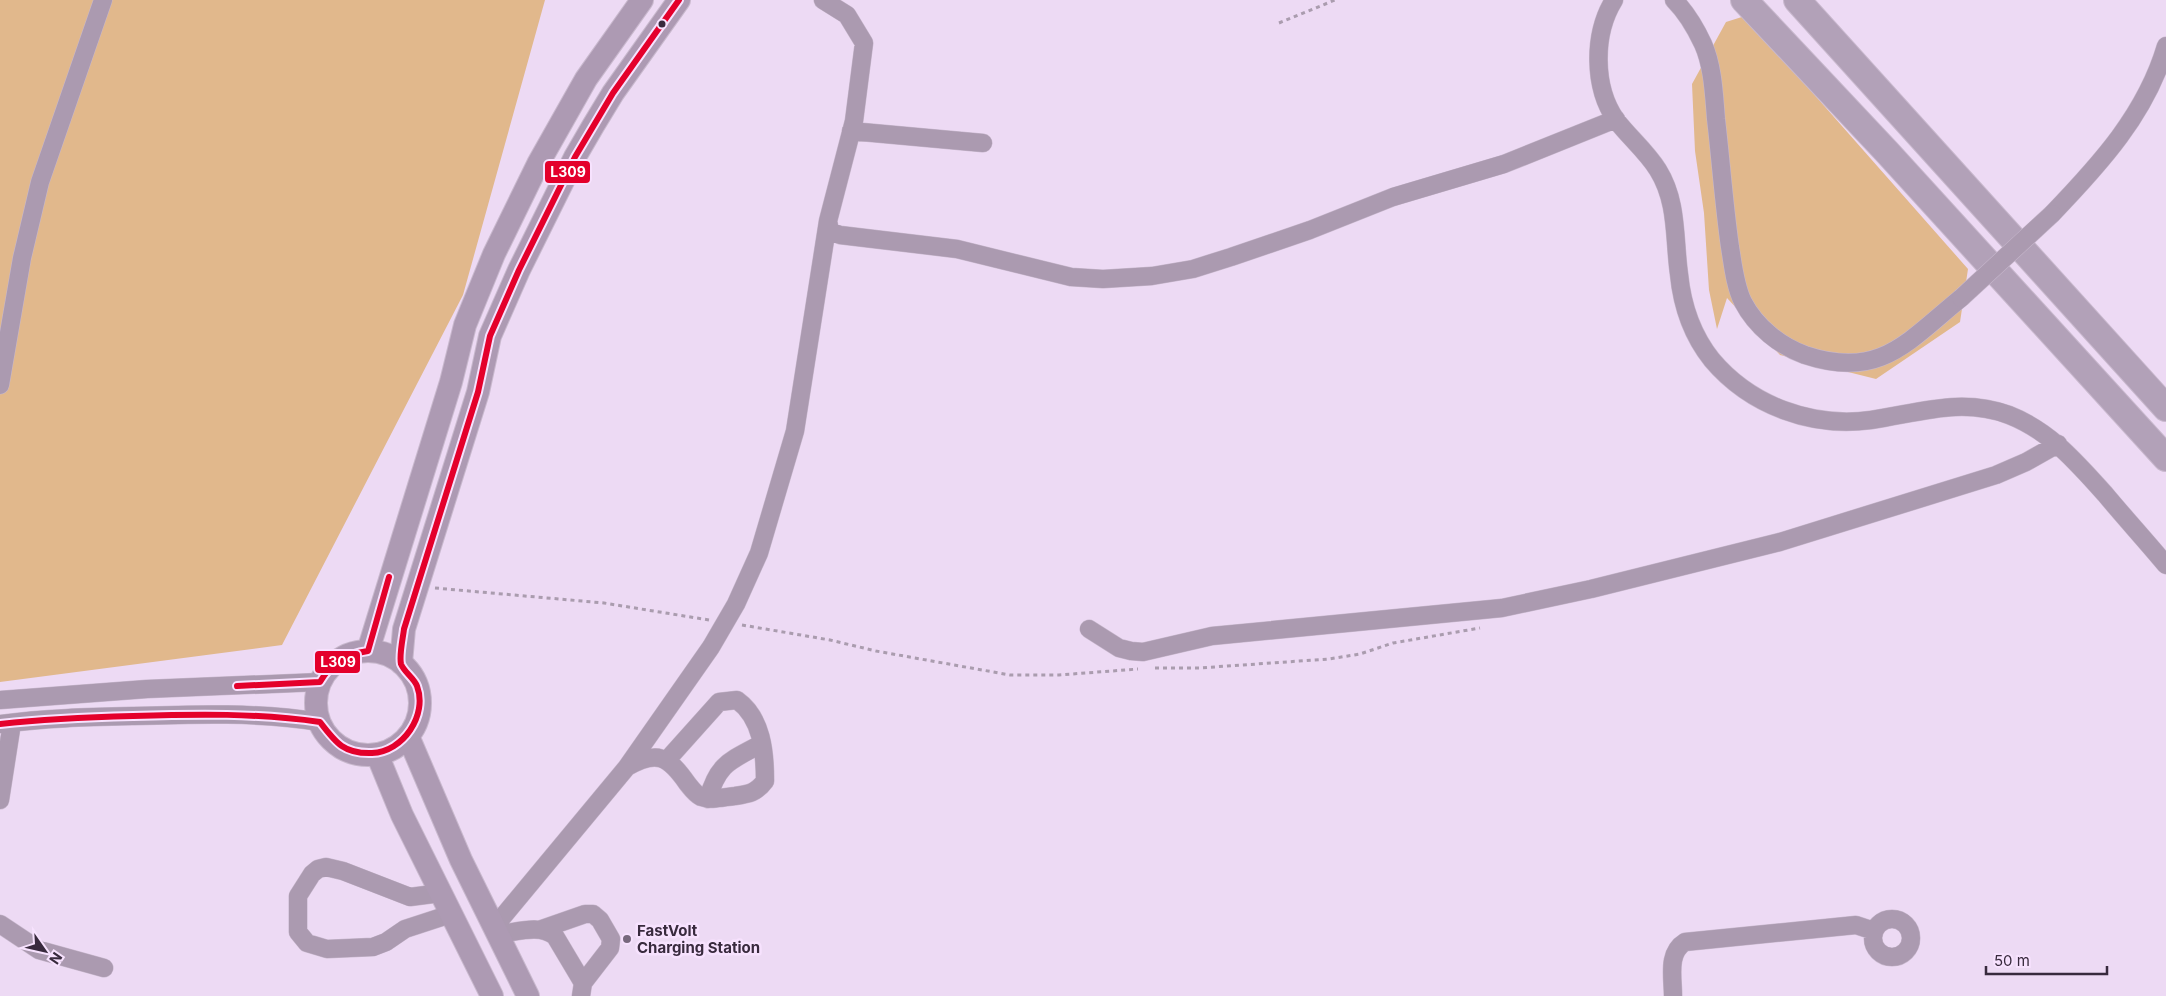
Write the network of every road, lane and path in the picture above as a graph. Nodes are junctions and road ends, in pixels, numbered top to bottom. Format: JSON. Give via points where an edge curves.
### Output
{"nodes":[{"id":1,"x":104,"y":0,"type":"edge"},
{"id":2,"x":642,"y":0,"type":"edge"},
{"id":3,"x":679,"y":0,"type":"edge"},
{"id":4,"x":823,"y":0,"type":"edge"},
{"id":5,"x":1334,"y":0,"type":"edge"},
{"id":6,"x":1614,"y":0,"type":"edge"},
{"id":7,"x":1674,"y":0,"type":"edge"},
{"id":8,"x":1744,"y":0,"type":"edge"},
{"id":9,"x":1797,"y":0,"type":"edge"},
{"id":10,"x":1279,"y":23,"type":"dead end"},
{"id":11,"x":2166,"y":46,"type":"edge"},
{"id":12,"x":1616,"y":119,"type":"junction"},
{"id":13,"x":851,"y":131,"type":"junction"},
{"id":14,"x":984,"y":143,"type":"dead end"},
{"id":15,"x":828,"y":221,"type":"junction"},
{"id":16,"x":0,"y":385,"type":"edge"},
{"id":17,"x":2166,"y":408,"type":"edge"},
{"id":18,"x":2058,"y":444,"type":"junction"},
{"id":19,"x":2166,"y":458,"type":"edge"},
{"id":20,"x":2166,"y":565,"type":"edge"},
{"id":21,"x":417,"y":587,"type":"junction"},
{"id":22,"x":726,"y":622,"type":"junction"},
{"id":23,"x":1488,"y":627,"type":"dead end"},
{"id":24,"x":1089,"y":629,"type":"dead end"},
{"id":25,"x":368,"y":651,"type":"junction"},
{"id":26,"x":401,"y":662,"type":"junction"},
{"id":27,"x":1152,"y":668,"type":"dead end"},
{"id":28,"x":1142,"y":669,"type":"dead end"},
{"id":29,"x":320,"y":682,"type":"junction"},
{"id":30,"x":0,"y":700,"type":"edge"},
{"id":31,"x":320,"y":722,"type":"junction"},
{"id":32,"x":6,"y":724,"type":"edge"},
{"id":33,"x":408,"y":736,"type":"junction"},
{"id":34,"x":761,"y":744,"type":"junction"},
{"id":35,"x":377,"y":754,"type":"junction"},
{"id":36,"x":668,"y":760,"type":"junction"},
{"id":37,"x":627,"y":767,"type":"junction"},
{"id":38,"x":708,"y":799,"type":"junction"},
{"id":39,"x":0,"y":800,"type":"edge"},
{"id":40,"x":441,"y":893,"type":"junction"},
{"id":41,"x":451,"y":914,"type":"junction"},
{"id":42,"x":0,"y":924,"type":"edge"},
{"id":43,"x":542,"y":928,"type":"junction"},
{"id":44,"x":497,"y":930,"type":"junction"},
{"id":45,"x":1874,"y":931,"type":"dead end"},
{"id":46,"x":104,"y":968,"type":"dead end"},
{"id":47,"x":582,"y":990,"type":"edge"},
{"id":48,"x":492,"y":996,"type":"edge"},
{"id":49,"x":528,"y":996,"type":"edge"},
{"id":50,"x":1674,"y":996,"type":"edge"}],
"edges":[{"from":1,"to":16,"type":"street","via":[[40,182],[22,258]]},
{"from":2,"to":25,"type":"main road","via":[[586,79],[555,133],[516,207],[465,325],[451,382]]},
{"from":3,"to":21,"type":"main road","via":[[592,126],[519,270],[490,336],[478,392]]},
{"from":4,"to":13,"type":"street","via":[[848,15],[864,43]]},
{"from":5,"to":10,"type":"path"},
{"from":6,"to":12,"type":"street","via":[[1601,34],[1599,68],[1607,104]]},
{"from":7,"to":11,"type":"street","bridge":true,"via":[[1704,46],[1714,96],[1728,232],[1743,302],[1779,343],[1830,363],[1875,361],[1897,350],[1961,298],[2052,214],[2094,171],[2134,117],[2152,84]]},
{"from":8,"to":19,"type":"highway","via":[[1888,152]]},
{"from":9,"to":17,"type":"highway"},
{"from":12,"to":15,"type":"street","via":[[1504,164],[1392,197],[1266,245],[1193,269],[1152,276],[1072,277],[957,249],[840,235],[830,231]]},
{"from":12,"to":18,"type":"street","via":[[1656,167],[1669,193],[1687,315],[1698,339],[1723,372],[1772,406],[1810,419],[1870,420],[1948,405],[1996,410],[2032,426]]},
{"from":13,"to":14,"type":"street"},
{"from":13,"to":15,"type":"street"},
{"from":15,"to":22,"type":"street","via":[[795,431],[759,553]]},
{"from":18,"to":20,"type":"street"},
{"from":18,"to":24,"type":"street","via":[[1996,475],[1780,542],[1502,608],[1212,636],[1143,652],[1119,648]]},
{"from":21,"to":22,"type":"path","via":[[604,603]]},
{"from":21,"to":26,"type":"main road","via":[[404,629]]},
{"from":22,"to":28,"type":"path","via":[[1010,675]]},
{"from":22,"to":37,"type":"street"},
{"from":23,"to":27,"type":"path","via":[[1394,643],[1360,654],[1329,659]]},
{"from":25,"to":26,"type":"main road","via":[[385,654]]},
{"from":25,"to":29,"type":"main road","via":[[343,657]]},
{"from":26,"to":33,"type":"main road","via":[[413,676],[420,702],[417,720]]},
{"from":29,"to":30,"type":"street"},
{"from":29,"to":31,"type":"main road","via":[[316,698]]},
{"from":31,"to":32,"type":"street","via":[[275,715],[192,714]]},
{"from":31,"to":35,"type":"main road","via":[[329,737],[343,748],[360,754]]},
{"from":32,"to":39,"type":"street"},
{"from":33,"to":35,"type":"main road"},
{"from":33,"to":44,"type":"main road","via":[[461,860]]},
{"from":34,"to":36,"type":"street","via":[[756,721],[744,706],[737,700],[719,702]]},
{"from":34,"to":38,"type":"street","via":[[729,761],[718,772]]},
{"from":34,"to":38,"type":"street","via":[[765,781],[760,787],[752,794]]},
{"from":35,"to":40,"type":"main road","via":[[402,815]]},
{"from":36,"to":37,"type":"street","via":[[646,758]]},
{"from":36,"to":38,"type":"street","via":[[692,790]]},
{"from":37,"to":44,"type":"street"},
{"from":40,"to":41,"type":"main road"},
{"from":40,"to":41,"type":"street","via":[[410,896],[343,871],[326,867],[318,869],[298,896],[298,932],[307,943],[327,949],[373,947],[405,928]]},
{"from":41,"to":48,"type":"main road"},
{"from":42,"to":46,"type":"street","via":[[40,950]]},
{"from":43,"to":44,"type":"street"},
{"from":43,"to":47,"type":"street","via":[[555,936]]},
{"from":43,"to":47,"type":"street","via":[[585,914],[593,914],[600,920],[611,939],[610,948]]},
{"from":44,"to":49,"type":"main road"},
{"from":45,"to":50,"type":"street","via":[[1856,925],[1685,942],[1672,959]]}]}
